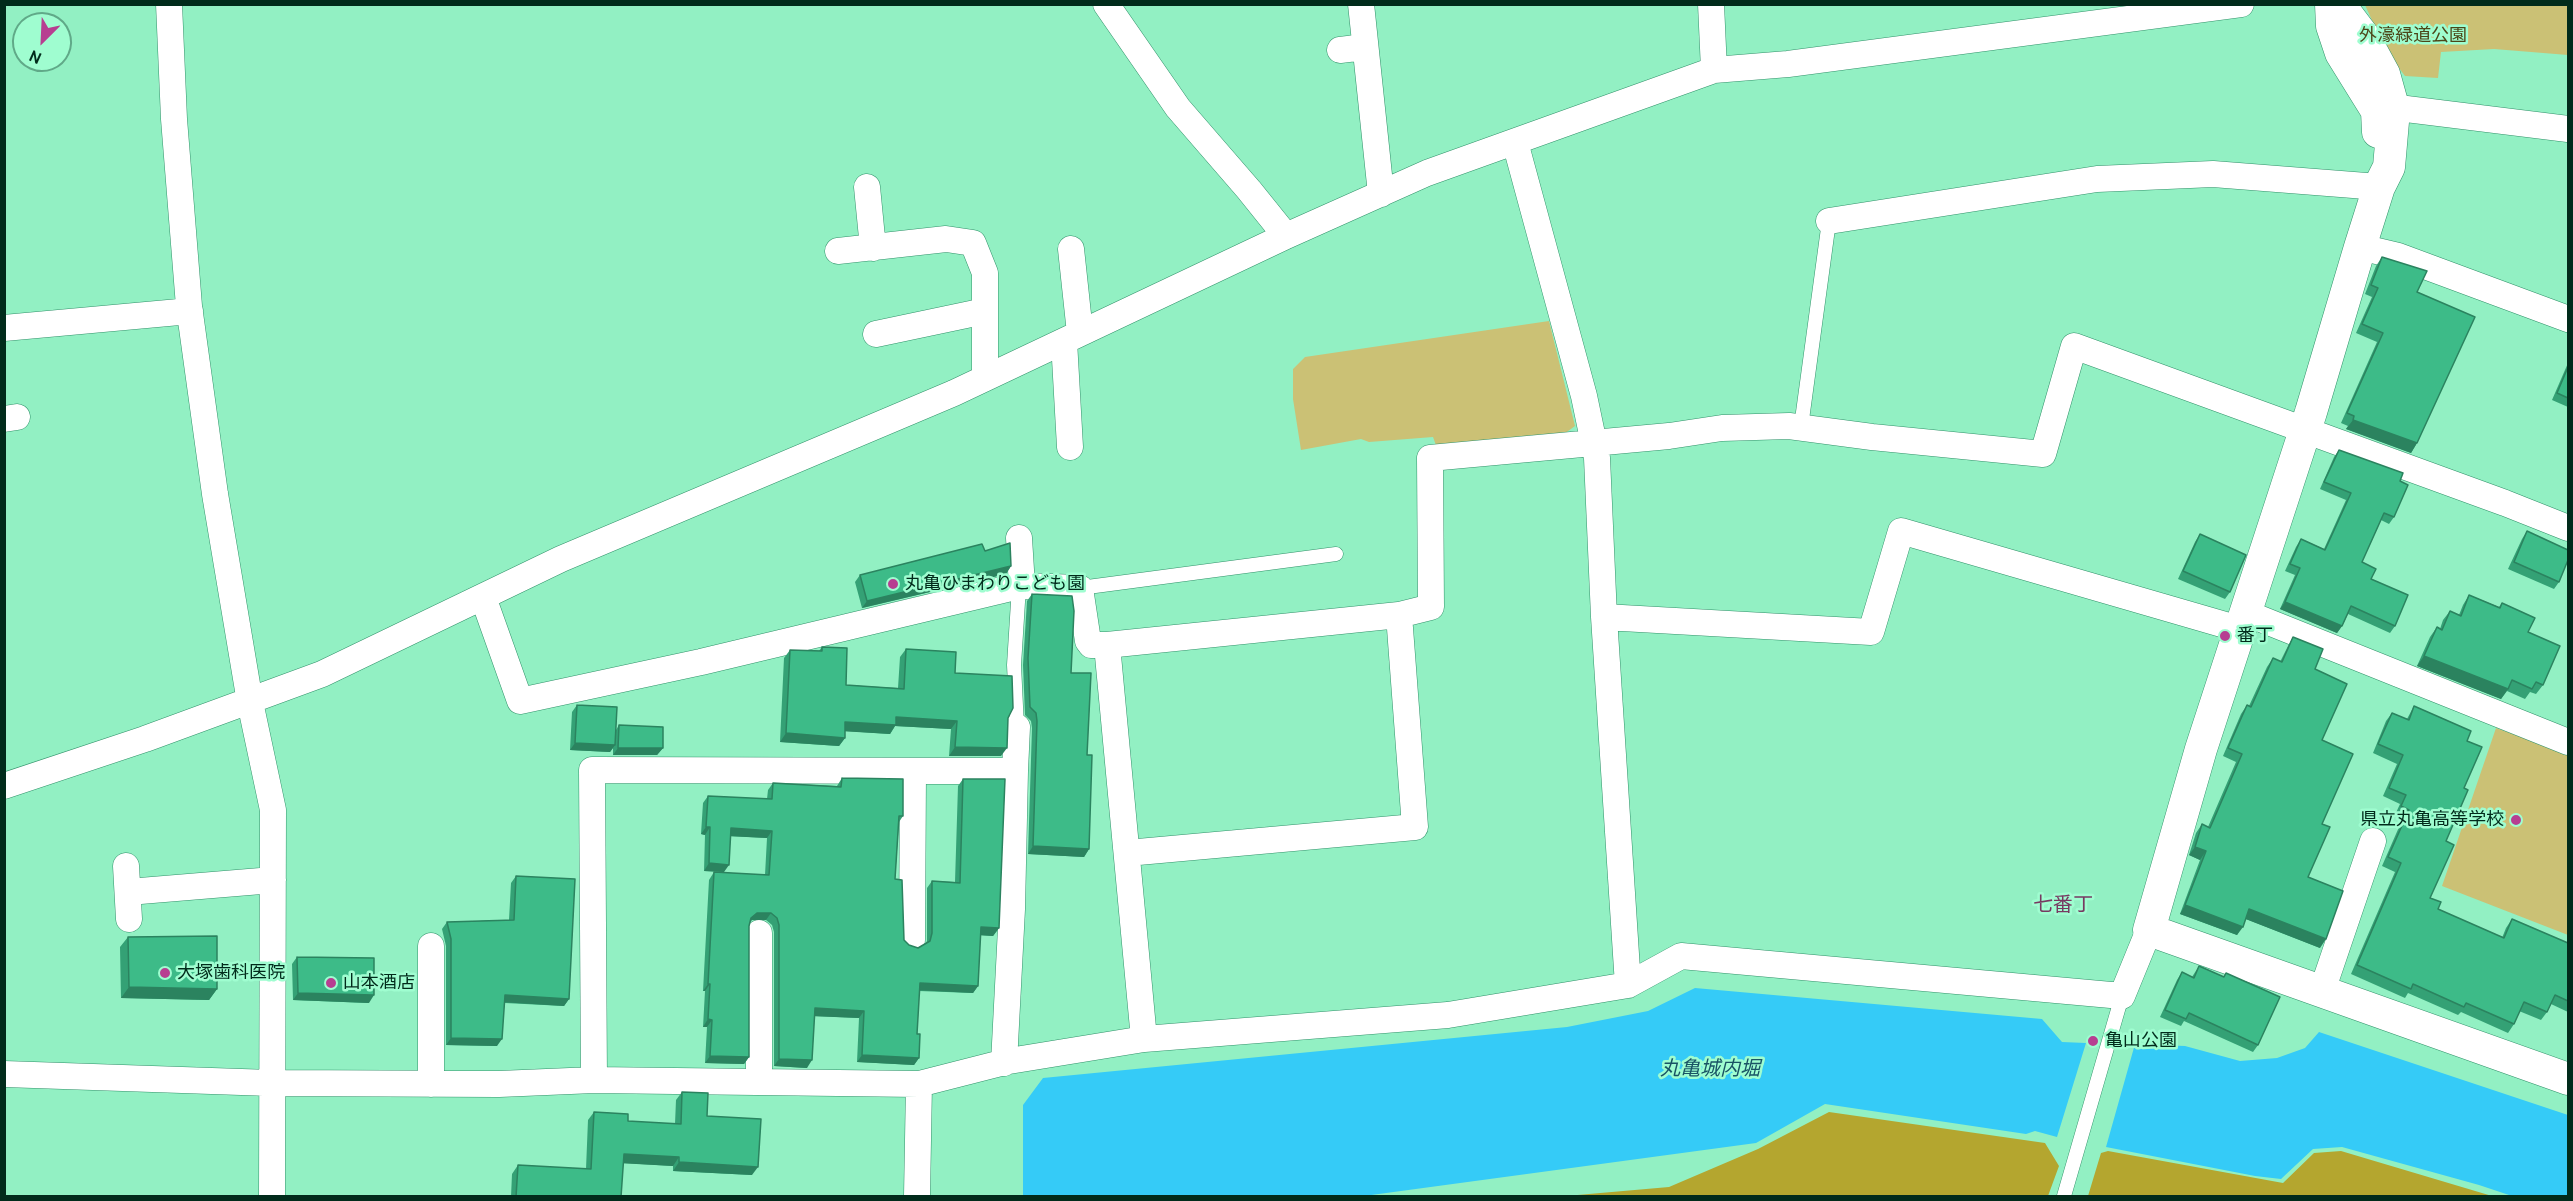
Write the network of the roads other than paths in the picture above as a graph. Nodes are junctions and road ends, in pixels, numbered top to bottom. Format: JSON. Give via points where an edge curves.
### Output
{"nodes":[{"id":1,"x":169,"y":4,"type":"edge"},
{"id":2,"x":1107,"y":4,"type":"edge"},
{"id":3,"x":1361,"y":4,"type":"edge"},
{"id":4,"x":1711,"y":4,"type":"edge"},
{"id":5,"x":2241,"y":4,"type":"edge"},
{"id":6,"x":2331,"y":4,"type":"edge"},
{"id":7,"x":2339,"y":4,"type":"edge"},
{"id":8,"x":1365,"y":47,"type":"junction"},
{"id":9,"x":1340,"y":50,"type":"dead end"},
{"id":10,"x":1714,"y":70,"type":"junction"},
{"id":11,"x":2383,"y":106,"type":"junction"},
{"id":12,"x":2568,"y":129,"type":"edge"},
{"id":13,"x":1515,"y":142,"type":"junction"},
{"id":14,"x":2379,"y":187,"type":"junction"},
{"id":15,"x":867,"y":188,"type":"dead end"},
{"id":16,"x":1381,"y":194,"type":"junction"},
{"id":17,"x":1829,"y":221,"type":"joint"},
{"id":18,"x":1286,"y":237,"type":"junction"},
{"id":19,"x":2360,"y":247,"type":"junction"},
{"id":20,"x":873,"y":248,"type":"junction"},
{"id":21,"x":1071,"y":249,"type":"dead end"},
{"id":22,"x":838,"y":251,"type":"dead end"},
{"id":23,"x":190,"y":311,"type":"junction"},
{"id":24,"x":985,"y":311,"type":"junction"},
{"id":25,"x":2568,"y":319,"type":"edge"},
{"id":26,"x":4,"y":328,"type":"edge"},
{"id":27,"x":876,"y":334,"type":"dead end"},
{"id":28,"x":1072,"y":337,"type":"junction"},
{"id":29,"x":985,"y":378,"type":"junction"},
{"id":30,"x":1801,"y":427,"type":"junction"},
{"id":31,"x":2305,"y":429,"type":"junction"},
{"id":32,"x":1593,"y":442,"type":"junction"},
{"id":33,"x":1070,"y":447,"type":"dead end"},
{"id":34,"x":2568,"y":528,"type":"edge"},
{"id":35,"x":1019,"y":538,"type":"dead end"},
{"id":36,"x":1336,"y":554,"type":"dead end"},
{"id":37,"x":1021,"y":586,"type":"junction"},
{"id":38,"x":1080,"y":588,"type":"junction"},
{"id":39,"x":483,"y":597,"type":"junction"},
{"id":40,"x":1399,"y":615,"type":"junction"},
{"id":41,"x":1604,"y":617,"type":"junction"},
{"id":42,"x":2242,"y":621,"type":"junction"},
{"id":43,"x":1107,"y":645,"type":"junction"},
{"id":44,"x":250,"y":702,"type":"junction"},
{"id":45,"x":1017,"y":728,"type":"joint"},
{"id":46,"x":2568,"y":742,"type":"edge"},
{"id":47,"x":1015,"y":771,"type":"junction"},
{"id":48,"x":913,"y":772,"type":"junction"},
{"id":49,"x":4,"y":786,"type":"edge"},
{"id":50,"x":2373,"y":841,"type":"dead end"},
{"id":51,"x":1127,"y":853,"type":"junction"},
{"id":52,"x":126,"y":866,"type":"dead end"},
{"id":53,"x":273,"y":880,"type":"junction"},
{"id":54,"x":128,"y":892,"type":"junction"},
{"id":55,"x":129,"y":919,"type":"dead end"},
{"id":56,"x":2149,"y":930,"type":"junction"},
{"id":57,"x":759,"y":933,"type":"dead end"},
{"id":58,"x":912,"y":940,"type":"dead end"},
{"id":59,"x":431,"y":946,"type":"dead end"},
{"id":60,"x":1628,"y":985,"type":"junction"},
{"id":61,"x":2322,"y":991,"type":"junction"},
{"id":62,"x":2122,"y":996,"type":"junction"},
{"id":63,"x":1144,"y":1039,"type":"junction"},
{"id":64,"x":1005,"y":1063,"type":"junction"},
{"id":65,"x":4,"y":1074,"type":"edge"},
{"id":66,"x":2568,"y":1078,"type":"edge"},
{"id":67,"x":594,"y":1080,"type":"junction"},
{"id":68,"x":759,"y":1082,"type":"junction"},
{"id":69,"x":271,"y":1083,"type":"junction"},
{"id":70,"x":431,"y":1084,"type":"junction"},
{"id":71,"x":919,"y":1084,"type":"junction"},
{"id":72,"x":272,"y":1197,"type":"edge"},
{"id":73,"x":917,"y":1197,"type":"edge"},
{"id":74,"x":2064,"y":1197,"type":"edge"}],
"edges":[{"from":1,"to":23,"type":"street"},
{"from":2,"to":18,"type":"street","via":[[1178,108]]},
{"from":3,"to":8,"type":"street"},
{"from":4,"to":10,"type":"street"},
{"from":5,"to":10,"type":"street","via":[[1788,64]]},
{"from":6,"to":11,"type":"street","via":[[2332,26],[2341,53]]},
{"from":7,"to":11,"type":"street","via":[[2364,37],[2384,74]]},
{"from":8,"to":9,"type":"street"},
{"from":8,"to":16,"type":"street"},
{"from":10,"to":13,"type":"street"},
{"from":11,"to":12,"type":"street"},
{"from":11,"to":14,"type":"street","via":[[2377,111]]},
{"from":13,"to":16,"type":"street"},
{"from":13,"to":32,"type":"street"},
{"from":14,"to":17,"type":"street","via":[[2213,174],[2097,179]]},
{"from":14,"to":19,"type":"street"},
{"from":15,"to":20,"type":"street"},
{"from":16,"to":18,"type":"street"},
{"from":17,"to":30,"type":"lane"},
{"from":18,"to":28,"type":"street"},
{"from":19,"to":25,"type":"street","via":[[2398,256]]},
{"from":19,"to":31,"type":"street"},
{"from":20,"to":22,"type":"street"},
{"from":20,"to":24,"type":"street","via":[[946,239],[973,243],[985,273]]},
{"from":21,"to":28,"type":"street"},
{"from":23,"to":26,"type":"street"},
{"from":23,"to":44,"type":"street","via":[[215,494]]},
{"from":24,"to":27,"type":"street"},
{"from":24,"to":29,"type":"street"},
{"from":28,"to":29,"type":"street"},
{"from":28,"to":33,"type":"street"},
{"from":29,"to":39,"type":"street","via":[[561,559]]},
{"from":30,"to":31,"type":"street","via":[[2043,454],[2074,346]]},
{"from":30,"to":32,"type":"street","via":[[1722,428]]},
{"from":31,"to":34,"type":"street"},
{"from":31,"to":42,"type":"street"},
{"from":32,"to":40,"type":"street","via":[[1430,458],[1431,607]]},
{"from":32,"to":41,"type":"street"},
{"from":35,"to":37,"type":"street"},
{"from":36,"to":38,"type":"lane"},
{"from":37,"to":38,"type":"street"},
{"from":37,"to":39,"type":"street","via":[[701,662],[520,700]]},
{"from":37,"to":45,"type":"lane","via":[[1014,665]]},
{"from":38,"to":43,"type":"street","via":[[1088,641],[1091,645]]},
{"from":39,"to":44,"type":"street","via":[[322,674]]},
{"from":40,"to":43,"type":"street"},
{"from":40,"to":51,"type":"street","via":[[1415,827]]},
{"from":41,"to":42,"type":"street","via":[[1871,632],[1901,531]]},
{"from":41,"to":60,"type":"street"},
{"from":42,"to":46,"type":"street"},
{"from":42,"to":56,"type":"street","via":[[2200,749]]},
{"from":43,"to":51,"type":"street"},
{"from":44,"to":49,"type":"street"},
{"from":44,"to":53,"type":"street","via":[[273,810]]},
{"from":45,"to":47,"type":"street"},
{"from":47,"to":48,"type":"street"},
{"from":47,"to":64,"type":"street"},
{"from":48,"to":58,"type":"street"},
{"from":48,"to":67,"type":"street","via":[[592,770]]},
{"from":50,"to":61,"type":"street"},
{"from":51,"to":63,"type":"street"},
{"from":52,"to":54,"type":"street"},
{"from":53,"to":54,"type":"street"},
{"from":53,"to":69,"type":"street"},
{"from":54,"to":55,"type":"street"},
{"from":56,"to":61,"type":"street"},
{"from":56,"to":62,"type":"street"},
{"from":57,"to":68,"type":"street"},
{"from":59,"to":70,"type":"street"},
{"from":60,"to":62,"type":"street","via":[[1681,956]]},
{"from":60,"to":63,"type":"street","via":[[1448,1015]]},
{"from":61,"to":66,"type":"street"},
{"from":62,"to":74,"type":"lane"},
{"from":63,"to":64,"type":"street"},
{"from":64,"to":71,"type":"street"},
{"from":65,"to":69,"type":"street"},
{"from":67,"to":68,"type":"street"},
{"from":67,"to":70,"type":"street"},
{"from":68,"to":71,"type":"street"},
{"from":69,"to":70,"type":"street"},
{"from":69,"to":72,"type":"street"},
{"from":71,"to":73,"type":"street"}]}
